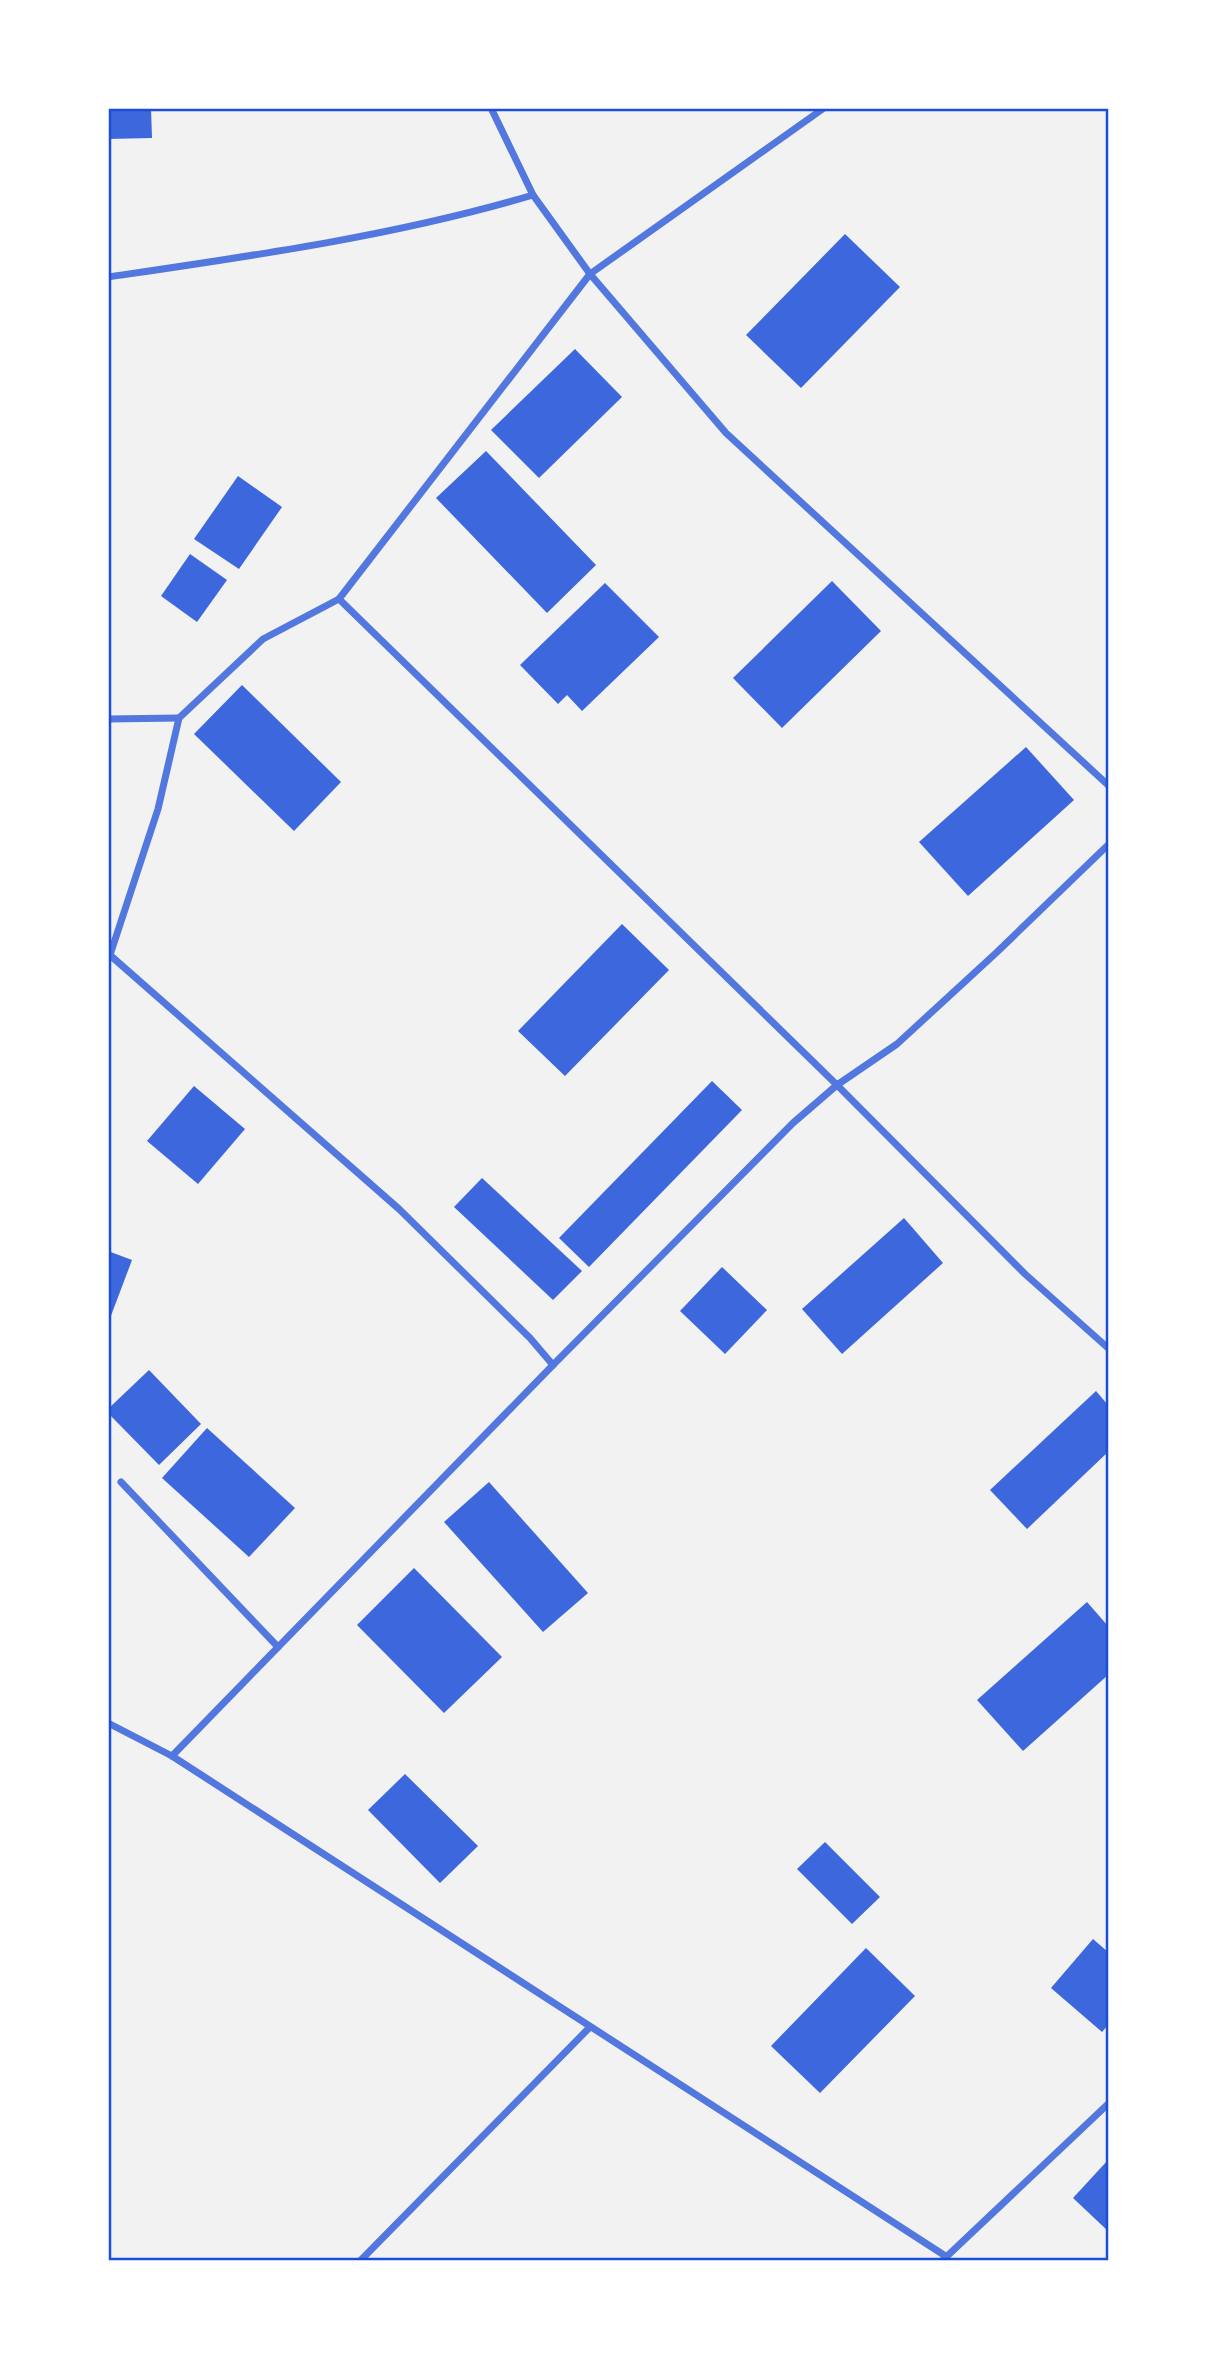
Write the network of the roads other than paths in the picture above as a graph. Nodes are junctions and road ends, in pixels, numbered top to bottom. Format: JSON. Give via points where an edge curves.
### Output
{"nodes":[{"id":1,"x":491,"y":108,"type":"edge"},
{"id":2,"x":824,"y":108,"type":"edge"},
{"id":3,"x":533,"y":195,"type":"junction"},
{"id":4,"x":590,"y":274,"type":"junction"},
{"id":5,"x":108,"y":277,"type":"edge"},
{"id":6,"x":339,"y":599,"type":"junction"},
{"id":7,"x":179,"y":718,"type":"junction"},
{"id":8,"x":108,"y":719,"type":"edge"},
{"id":9,"x":1108,"y":785,"type":"edge"},
{"id":10,"x":1108,"y":845,"type":"edge"},
{"id":11,"x":110,"y":957,"type":"edge"},
{"id":12,"x":836,"y":1085,"type":"junction"},
{"id":13,"x":1108,"y":1348,"type":"edge"},
{"id":14,"x":553,"y":1365,"type":"junction"},
{"id":15,"x":121,"y":1482,"type":"dead end"},
{"id":16,"x":278,"y":1647,"type":"junction"},
{"id":17,"x":108,"y":1723,"type":"edge"},
{"id":18,"x":172,"y":1756,"type":"junction"},
{"id":19,"x":590,"y":2026,"type":"junction"},
{"id":20,"x":1108,"y":2104,"type":"edge"},
{"id":21,"x":945,"y":2259,"type":"edge"},
{"id":22,"x":361,"y":2260,"type":"edge"}],
"edges":[{"from":1,"to":3,"type":"street"},
{"from":2,"to":4,"type":"street"},
{"from":3,"to":4,"type":"street"},
{"from":3,"to":5,"type":"street","via":[[460,217]]},
{"from":4,"to":6,"type":"street"},
{"from":4,"to":9,"type":"street","via":[[726,433]]},
{"from":6,"to":7,"type":"street","via":[[263,639]]},
{"from":6,"to":12,"type":"street"},
{"from":7,"to":8,"type":"street"},
{"from":7,"to":11,"type":"street","via":[[158,809]]},
{"from":10,"to":12,"type":"street","via":[[897,1044]]},
{"from":11,"to":14,"type":"street","via":[[400,1209]]},
{"from":12,"to":13,"type":"street","via":[[1024,1274]]},
{"from":12,"to":14,"type":"street"},
{"from":14,"to":16,"type":"street"},
{"from":15,"to":16,"type":"street"},
{"from":16,"to":18,"type":"street"},
{"from":17,"to":18,"type":"street"},
{"from":18,"to":19,"type":"street"},
{"from":19,"to":21,"type":"street"},
{"from":19,"to":22,"type":"street"},
{"from":20,"to":21,"type":"street"}]}
